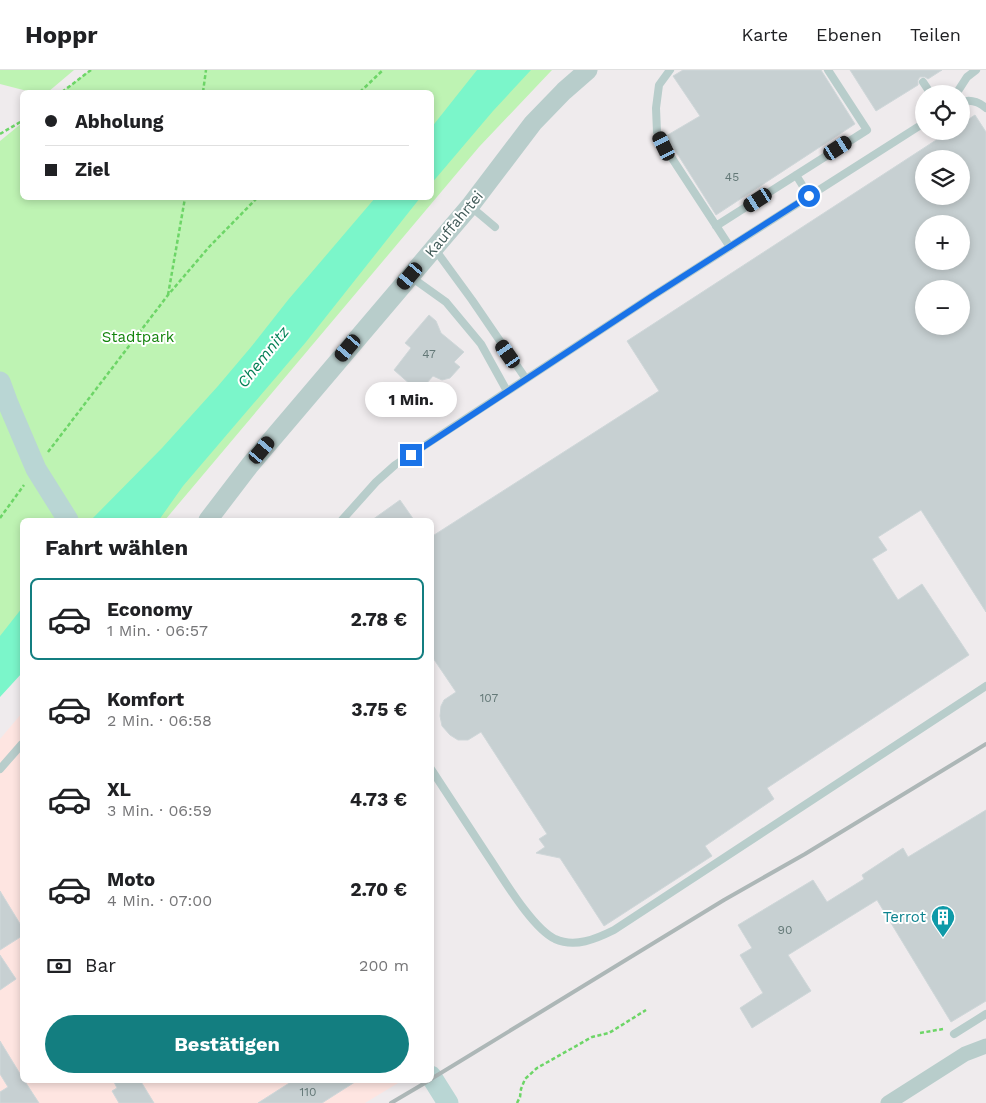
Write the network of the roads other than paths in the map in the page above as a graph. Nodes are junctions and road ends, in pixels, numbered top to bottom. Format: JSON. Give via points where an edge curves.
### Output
{"nodes":[{"id":1,"x":588,"y":70,"type":"edge"},
{"id":2,"x":670,"y":70,"type":"edge"},
{"id":3,"x":828,"y":70,"type":"edge"},
{"id":4,"x":976,"y":70,"type":"edge"},
{"id":5,"x":923,"y":82,"type":"dead end"},
{"id":6,"x":925,"y":85,"type":"edge"},
{"id":7,"x":962,"y":85,"type":"edge"},
{"id":8,"x":970,"y":101,"type":"edge"},
{"id":9,"x":986,"y":108,"type":"edge"},
{"id":10,"x":915,"y":129,"type":"edge"},
{"id":11,"x":796,"y":175,"type":"junction"},
{"id":12,"x":809,"y":196,"type":"junction"},
{"id":13,"x":470,"y":206,"type":"junction"},
{"id":14,"x":716,"y":226,"type":"junction"},
{"id":15,"x":495,"y":227,"type":"dead end"},
{"id":16,"x":730,"y":247,"type":"junction"},
{"id":17,"x":434,"y":248,"type":"junction"},
{"id":18,"x":410,"y":276,"type":"junction"},
{"id":19,"x":526,"y":379,"type":"junction"},
{"id":20,"x":0,"y":382,"type":"edge"},
{"id":21,"x":508,"y":391,"type":"junction"},
{"id":22,"x":348,"y":512,"type":"junction"},
{"id":23,"x":67,"y":518,"type":"edge"},
{"id":24,"x":210,"y":518,"type":"edge"},
{"id":25,"x":344,"y":518,"type":"edge"},
{"id":26,"x":352,"y":518,"type":"edge"},
{"id":27,"x":986,"y":686,"type":"edge"},
{"id":28,"x":20,"y":746,"type":"edge"},
{"id":29,"x":0,"y":769,"type":"edge"},
{"id":30,"x":434,"y":774,"type":"edge"},
{"id":31,"x":986,"y":1014,"type":"edge"},
{"id":32,"x":952,"y":1031,"type":"road end"},
{"id":33,"x":986,"y":1046,"type":"edge"},
{"id":34,"x":434,"y":1081,"type":"edge"},
{"id":35,"x":448,"y":1103,"type":"edge"},
{"id":36,"x":888,"y":1103,"type":"edge"}],
"edges":[{"from":1,"to":13,"type":"street","name":"Kauffahrtei","via":[[533,123]]},
{"from":2,"to":14,"type":"lane","via":[[659,85],[657,132]]},
{"from":3,"to":11,"type":"lane","via":[[867,130]]},
{"from":4,"to":7,"type":"lane"},
{"from":5,"to":6,"type":"lane"},
{"from":8,"to":9,"type":"lane"},
{"from":10,"to":12,"type":"lane"},
{"from":11,"to":12,"type":"lane"},
{"from":11,"to":14,"type":"lane"},
{"from":12,"to":16,"type":"lane"},
{"from":13,"to":15,"type":"lane"},
{"from":13,"to":17,"type":"street","name":"Kauffahrtei"},
{"from":14,"to":16,"type":"lane"},
{"from":16,"to":19,"type":"lane"},
{"from":17,"to":18,"type":"street","name":"Kauffahrtei"},
{"from":17,"to":19,"type":"lane"},
{"from":18,"to":21,"type":"lane","via":[[452,309],[481,344]]},
{"from":18,"to":24,"type":"street","name":"Kauffahrtei","via":[[250,465]]},
{"from":19,"to":21,"type":"lane"},
{"from":20,"to":23,"type":"main road","via":[[36,469]]},
{"from":21,"to":22,"type":"lane","via":[[395,465]]},
{"from":22,"to":25,"type":"lane"},
{"from":22,"to":26,"type":"lane"},
{"from":27,"to":30,"type":"lane","via":[[614,930],[595,939],[574,943],[556,939],[532,918]]},
{"from":28,"to":29,"type":"lane"},
{"from":31,"to":32,"type":"lane"},
{"from":33,"to":36,"type":"street","via":[[965,1054]]},
{"from":34,"to":35,"type":"main road"}]}
